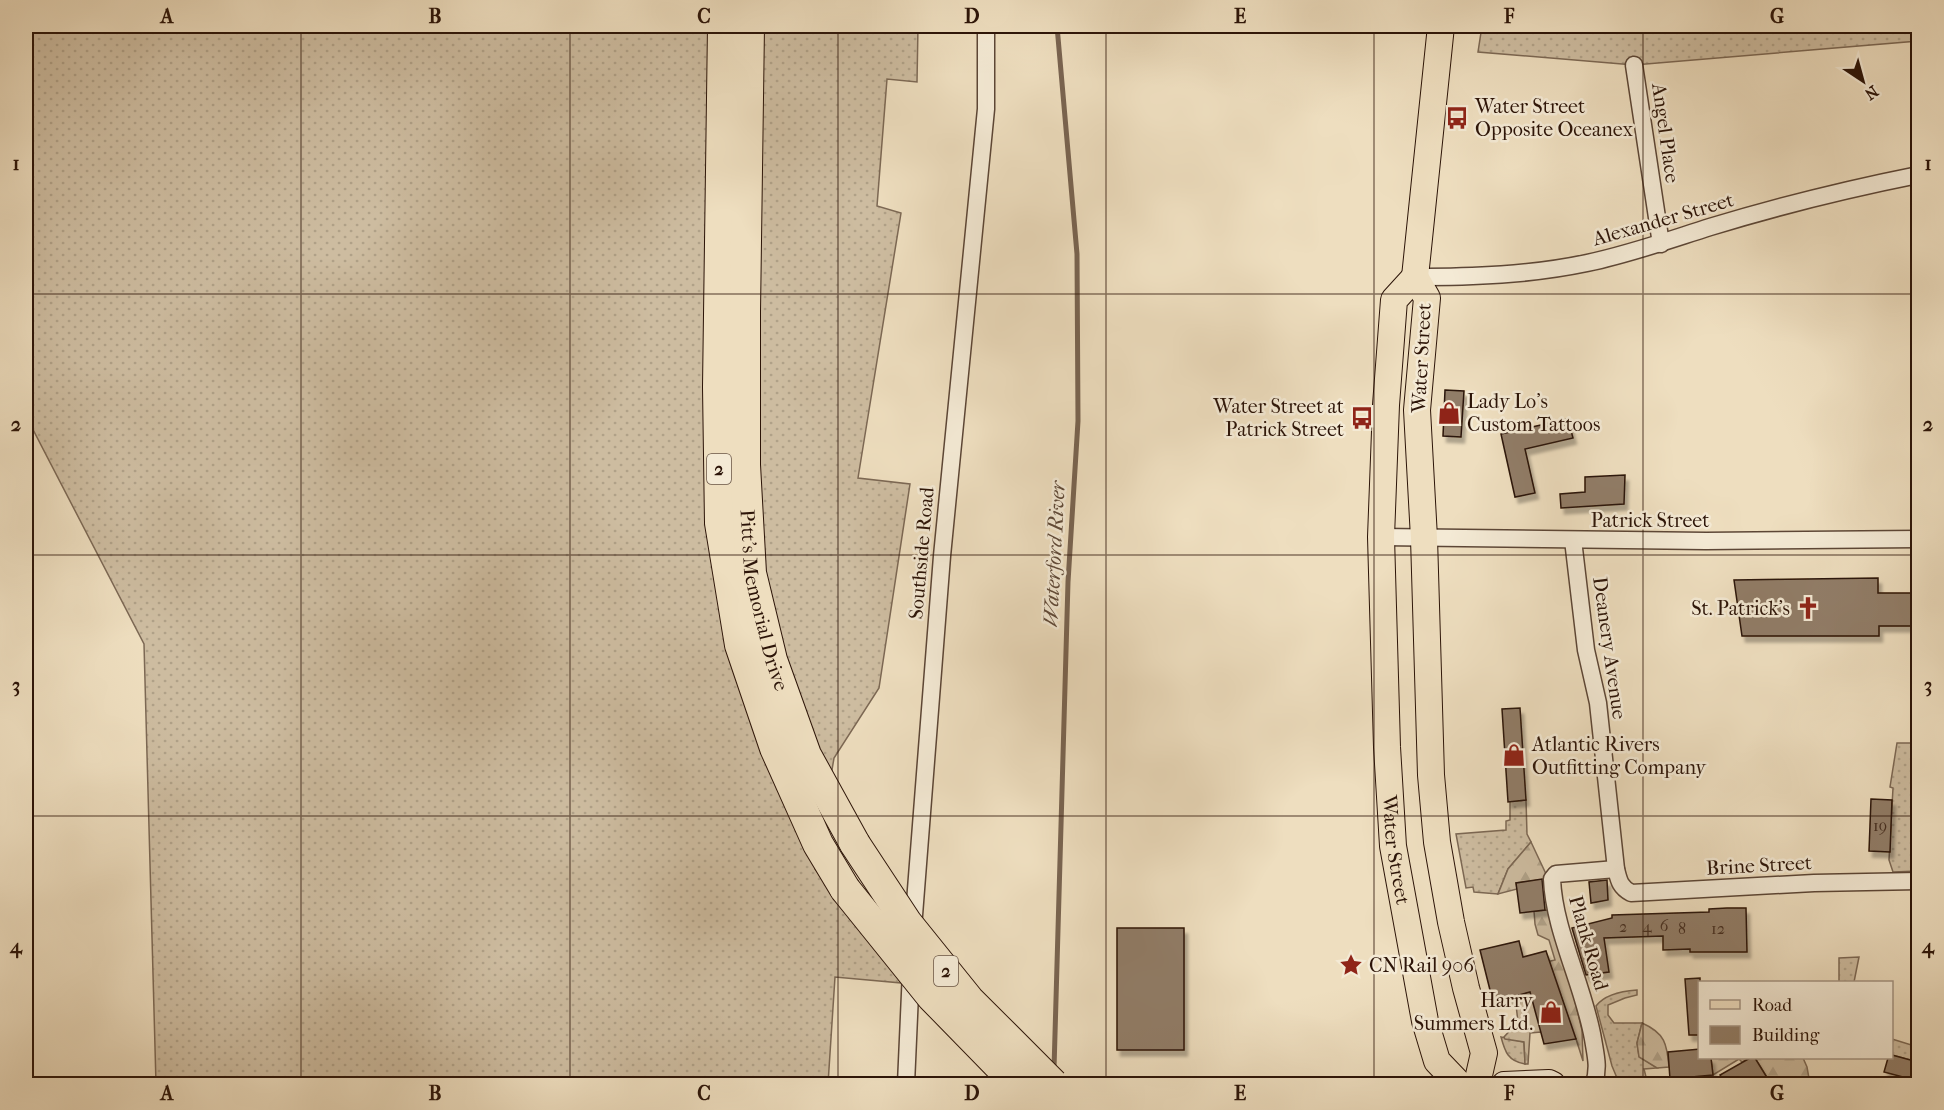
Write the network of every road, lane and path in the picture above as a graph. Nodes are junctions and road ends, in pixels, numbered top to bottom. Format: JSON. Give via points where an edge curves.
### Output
{"nodes":[{"id":1,"x":723,"y":26,"type":"edge"},
{"id":2,"x":749,"y":26,"type":"edge"},
{"id":3,"x":986,"y":26,"type":"edge"},
{"id":4,"x":1441,"y":26,"type":"edge"},
{"id":5,"x":1634,"y":65,"type":"dead end"},
{"id":6,"x":1918,"y":175,"type":"edge"},
{"id":7,"x":1661,"y":244,"type":"junction"},
{"id":8,"x":1415,"y":277,"type":"junction"},
{"id":9,"x":1381,"y":537,"type":"junction"},
{"id":10,"x":1424,"y":538,"type":"junction"},
{"id":11,"x":1918,"y":539,"type":"edge"},
{"id":12,"x":1573,"y":540,"type":"junction"},
{"id":13,"x":1616,"y":869,"type":"junction"},
{"id":14,"x":1918,"y":881,"type":"edge"},
{"id":15,"x":906,"y":1084,"type":"edge"},
{"id":16,"x":1017,"y":1084,"type":"edge"},
{"id":17,"x":1053,"y":1084,"type":"edge"},
{"id":18,"x":1459,"y":1084,"type":"edge"},
{"id":19,"x":1477,"y":1084,"type":"edge"},
{"id":20,"x":1504,"y":1084,"type":"edge"},
{"id":21,"x":1553,"y":1084,"type":"edge"},
{"id":22,"x":1594,"y":1084,"type":"edge"}],
"edges":[{"from":1,"to":16,"type":"highway","name":"Pitt's Memorial Drive","number":"2","bridge":true,"via":[[720,523],[740,645],[775,748],[818,844],[845,889],[932,997]]},
{"from":2,"to":17,"type":"highway","name":"Pitt's Memorial Drive","number":"2","bridge":true,"via":[[745,465],[751,573],[772,660],[806,755],[855,844],[907,923],[969,1000]]},
{"from":3,"to":15,"type":"street","name":"Southside Road","via":[[986,109],[942,556],[914,900]]},
{"from":4,"to":8,"type":"main road"},
{"from":5,"to":7,"type":"street","name":"Angel Place"},
{"from":6,"to":7,"type":"street","name":"Alexander Street","via":[[1783,206]]},
{"from":7,"to":8,"type":"street","name":"Alexander Street","via":[[1533,272]]},
{"from":8,"to":9,"type":"main road","name":"Water Street","via":[[1394,300]]},
{"from":8,"to":10,"type":"main road","name":"Water Street","via":[[1426,298],[1418,411]]},
{"from":9,"to":10,"type":"street","name":"Patrick Street"},
{"from":9,"to":18,"type":"main road","name":"Water Street","via":[[1393,846],[1425,1021],[1437,1061]]},
{"from":10,"to":12,"type":"street","name":"Patrick Street"},
{"from":10,"to":19,"type":"main road","name":"Water Street","via":[[1428,715],[1437,842],[1451,922],[1484,1053]]},
{"from":11,"to":12,"type":"street","name":"Patrick Street"},
{"from":12,"to":13,"type":"street","name":"Deanery Avenue","via":[[1586,650],[1598,703]]},
{"from":13,"to":14,"type":"street","name":"Brine Street","via":[[1619,882],[1631,893]]},
{"from":13,"to":22,"type":"street","name":"Plank Road","via":[[1556,874],[1552,879],[1555,907],[1592,1031],[1598,1071]]},
{"from":20,"to":21,"type":"street"}]}
